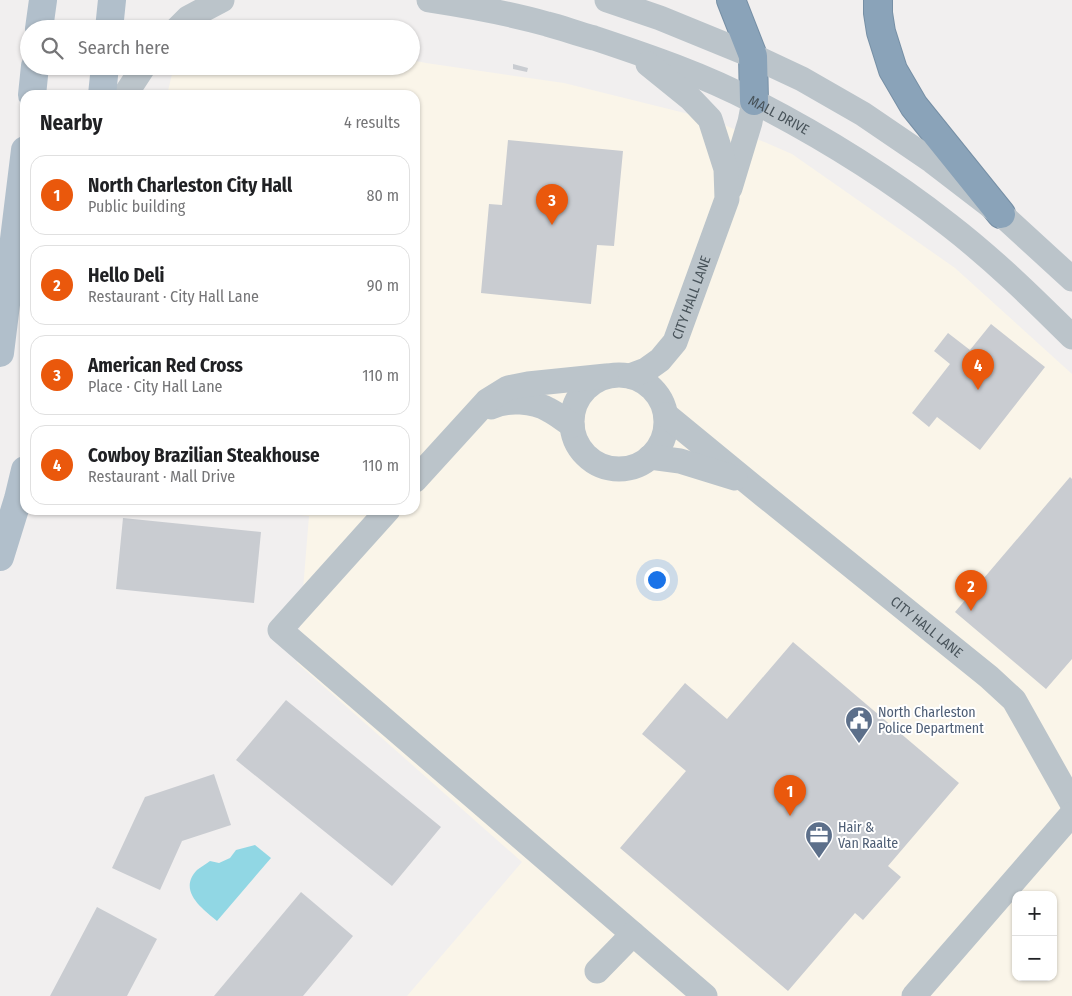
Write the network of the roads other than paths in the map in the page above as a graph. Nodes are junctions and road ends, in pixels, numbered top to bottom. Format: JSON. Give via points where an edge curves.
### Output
{"nodes":[{"id":1,"x":43,"y":0,"type":"edge"},
{"id":2,"x":112,"y":0,"type":"edge"},
{"id":3,"x":222,"y":0,"type":"edge"},
{"id":4,"x":429,"y":0,"type":"edge"},
{"id":5,"x":607,"y":0,"type":"edge"},
{"id":6,"x":731,"y":0,"type":"edge"},
{"id":7,"x":878,"y":0,"type":"edge"},
{"id":8,"x":41,"y":20,"type":"edge"},
{"id":9,"x":110,"y":20,"type":"edge"},
{"id":10,"x":186,"y":20,"type":"edge"},
{"id":11,"x":631,"y":50,"type":"junction"},
{"id":12,"x":753,"y":56,"type":"junction"},
{"id":13,"x":34,"y":75,"type":"edge"},
{"id":14,"x":104,"y":75,"type":"edge"},
{"id":15,"x":138,"y":75,"type":"edge"},
{"id":16,"x":33,"y":90,"type":"edge"},
{"id":17,"x":103,"y":90,"type":"edge"},
{"id":18,"x":128,"y":90,"type":"edge"},
{"id":19,"x":754,"y":101,"type":"junction"},
{"id":20,"x":20,"y":191,"type":"edge"},
{"id":21,"x":727,"y":199,"type":"junction"},
{"id":22,"x":1001,"y":214,"type":"junction"},
{"id":23,"x":1072,"y":279,"type":"edge"},
{"id":24,"x":1072,"y":337,"type":"edge"},
{"id":25,"x":0,"y":353,"type":"edge"},
{"id":26,"x":623,"y":375,"type":"junction"},
{"id":27,"x":666,"y":415,"type":"junction"},
{"id":28,"x":469,"y":419,"type":"junction"},
{"id":29,"x":572,"y":425,"type":"junction"},
{"id":30,"x":650,"y":457,"type":"junction"},
{"id":31,"x":420,"y":474,"type":"edge"},
{"id":32,"x":747,"y":482,"type":"junction"},
{"id":33,"x":20,"y":491,"type":"edge"},
{"id":34,"x":384,"y":515,"type":"edge"},
{"id":35,"x":0,"y":557,"type":"edge"},
{"id":36,"x":1072,"y":803,"type":"edge"},
{"id":37,"x":1072,"y":814,"type":"edge"},
{"id":38,"x":632,"y":934,"type":"junction"},
{"id":39,"x":597,"y":971,"type":"dead end"},
{"id":40,"x":705,"y":996,"type":"edge"},
{"id":41,"x":914,"y":996,"type":"edge"}],
"edges":[{"from":1,"to":8,"type":"main road"},
{"from":2,"to":9,"type":"main road"},
{"from":3,"to":10,"type":"street"},
{"from":4,"to":11,"type":"street","name":"MALL DRIVE","via":[[546,24]]},
{"from":5,"to":12,"type":"street"},
{"from":6,"to":12,"type":"highway"},
{"from":7,"to":22,"type":"highway","via":[[881,32],[893,70],[914,106]]},
{"from":11,"to":19,"type":"street","name":"MALL DRIVE"},
{"from":11,"to":21,"type":"street","name":"CITY HALL LANE","via":[[690,98],[710,119],[726,169]]},
{"from":12,"to":19,"type":"highway"},
{"from":12,"to":22,"type":"street","via":[[802,79],[863,114]]},
{"from":13,"to":16,"type":"main road"},
{"from":14,"to":17,"type":"main road"},
{"from":15,"to":18,"type":"street"},
{"from":19,"to":21,"type":"street","name":"CITY HALL LANE"},
{"from":19,"to":24,"type":"street","name":"MALL DRIVE","via":[[883,176],[950,226],[1017,283]]},
{"from":20,"to":25,"type":"main road"},
{"from":21,"to":26,"type":"street","name":"CITY HALL LANE","via":[[675,342],[660,360],[646,370]]},
{"from":22,"to":23,"type":"street"},
{"from":26,"to":27,"type":"street","via":[[645,382],[657,394]]},
{"from":26,"to":28,"type":"street","via":[[508,388]]},
{"from":26,"to":29,"type":"street","via":[[601,378],[588,386],[578,398]]},
{"from":27,"to":30,"type":"street","via":[[663,441]]},
{"from":27,"to":32,"type":"street","name":"CITY HALL LANE"},
{"from":28,"to":29,"type":"street","via":[[498,404],[516,402],[547,408]]},
{"from":28,"to":31,"type":"street"},
{"from":29,"to":30,"type":"street","via":[[575,441],[594,463],[625,470]]},
{"from":30,"to":32,"type":"street","name":"CITY HALL LANE","via":[[680,461]]},
{"from":32,"to":36,"type":"street","name":"CITY HALL LANE","via":[[1014,700]]},
{"from":33,"to":35,"type":"main road"},
{"from":34,"to":38,"type":"street","via":[[280,630]]},
{"from":37,"to":41,"type":"street"},
{"from":38,"to":39,"type":"street"},
{"from":38,"to":40,"type":"street"}]}
